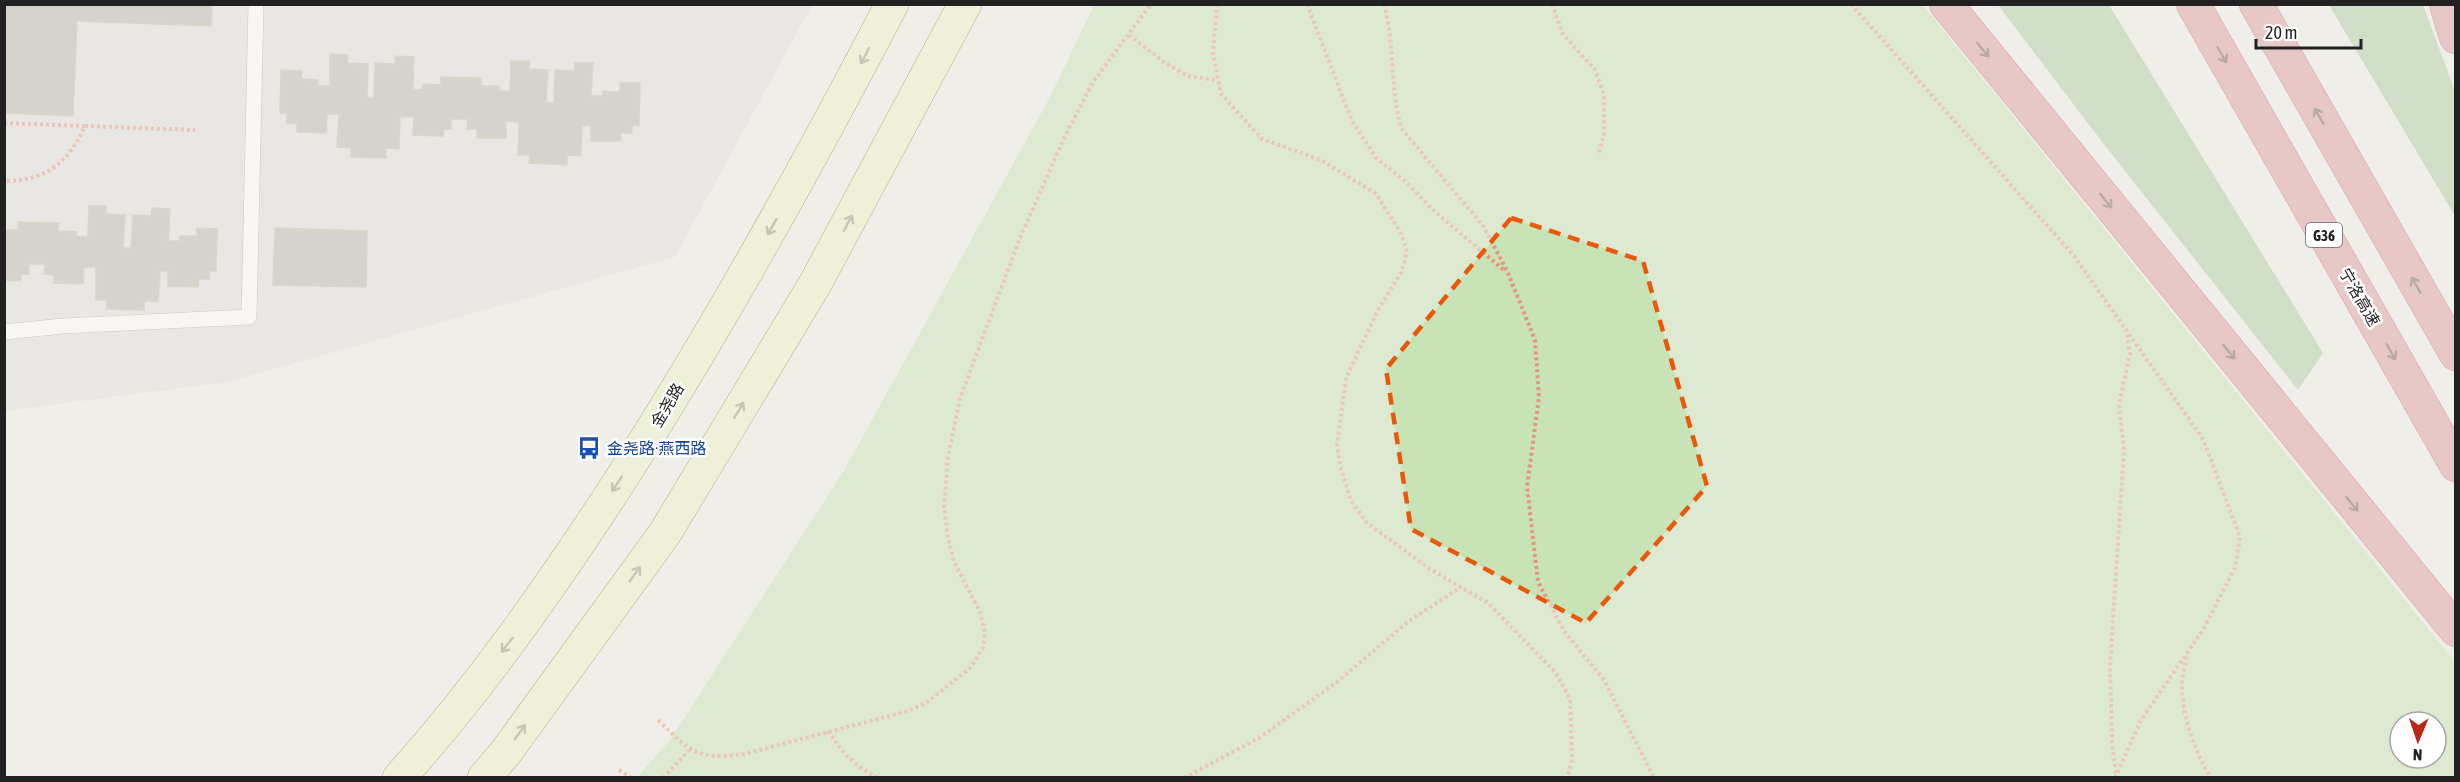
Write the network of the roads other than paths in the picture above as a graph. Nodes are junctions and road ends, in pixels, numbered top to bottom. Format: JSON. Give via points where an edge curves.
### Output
{"nodes":[{"id":1,"x":256,"y":4,"type":"edge"},
{"id":2,"x":892,"y":4,"type":"edge"},
{"id":3,"x":965,"y":4,"type":"edge"},
{"id":4,"x":1946,"y":4,"type":"edge"},
{"id":5,"x":2193,"y":4,"type":"edge"},
{"id":6,"x":2256,"y":4,"type":"edge"},
{"id":7,"x":2446,"y":4,"type":"edge"},
{"id":8,"x":2456,"y":37,"type":"edge"},
{"id":9,"x":4,"y":332,"type":"edge"},
{"id":10,"x":2456,"y":354,"type":"edge"},
{"id":11,"x":2456,"y":465,"type":"edge"},
{"id":12,"x":2456,"y":630,"type":"edge"},
{"id":13,"x":399,"y":777,"type":"edge"},
{"id":14,"x":484,"y":777,"type":"edge"}],
"edges":[{"from":1,"to":9,"type":"lane","via":[[249,317]]},
{"from":2,"to":13,"type":"main road","name":"金尧路","one_way":true,"via":[[735,294],[639,451],[546,594],[436,737]]},
{"from":14,"to":3,"type":"main road","one_way":true,"via":[[665,533],[815,284]]},
{"from":4,"to":12,"type":"highway","one_way":true},
{"from":5,"to":11,"type":"highway","name":"宁洛高速","number":"G36","one_way":true},
{"from":10,"to":6,"type":"highway","one_way":true},
{"from":7,"to":8,"type":"highway"}]}
